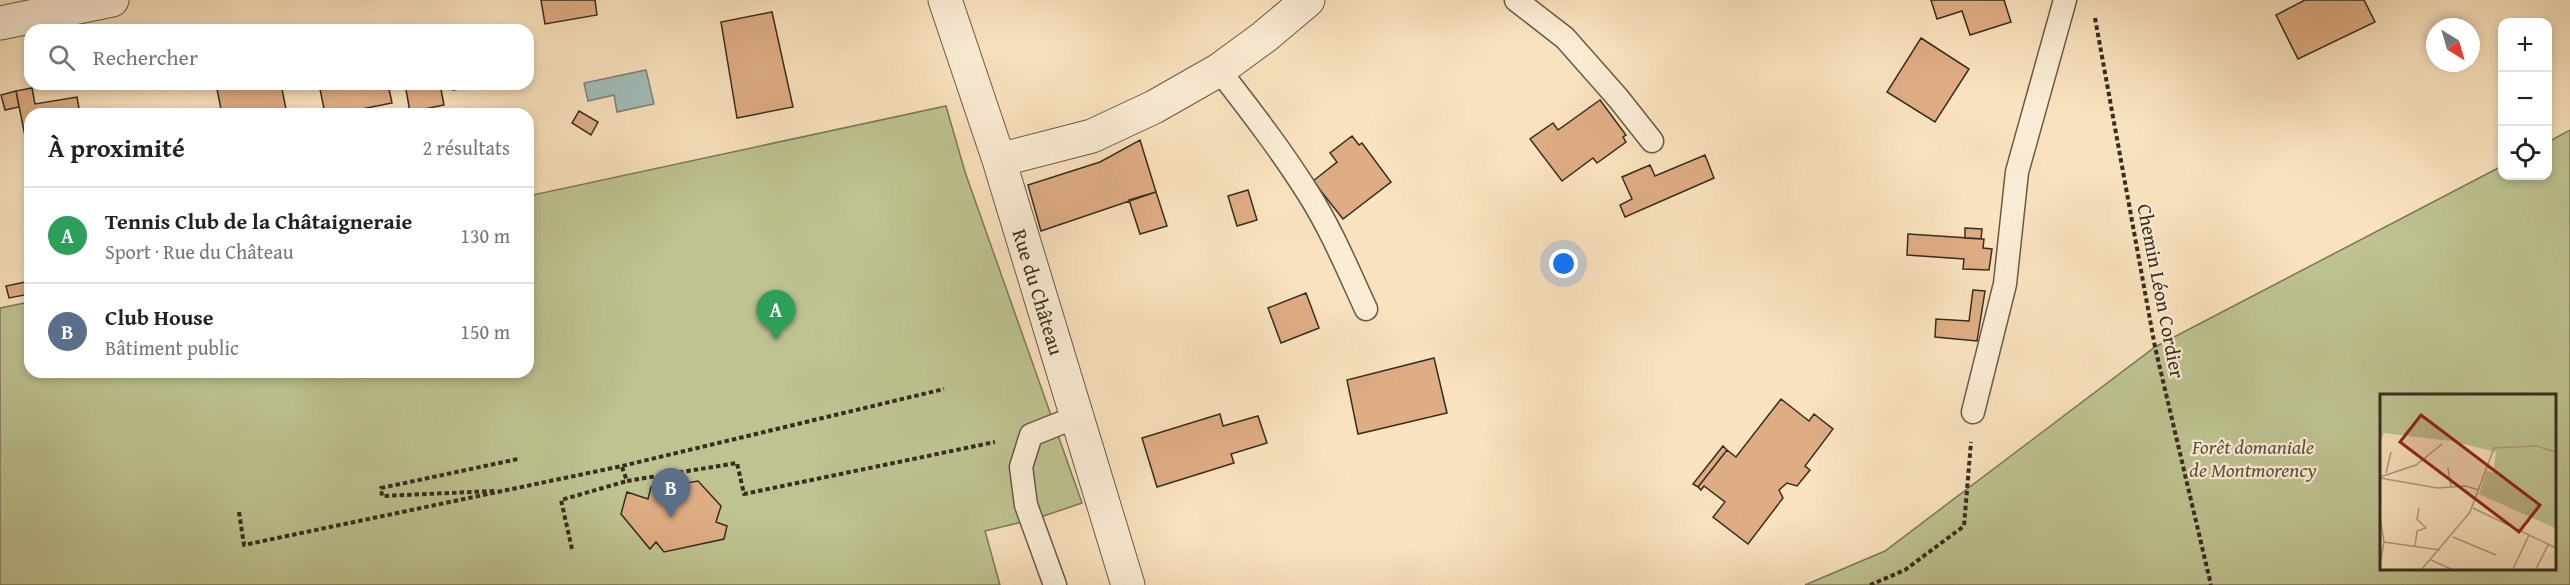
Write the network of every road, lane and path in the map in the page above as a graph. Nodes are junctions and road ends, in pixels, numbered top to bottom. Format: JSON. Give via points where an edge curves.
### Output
{"nodes":[{"id":1,"x":112,"y":0,"type":"edge"},
{"id":2,"x":945,"y":0,"type":"edge"},
{"id":3,"x":1308,"y":0,"type":"edge"},
{"id":4,"x":1516,"y":0,"type":"edge"},
{"id":5,"x":2065,"y":0,"type":"edge"},
{"id":6,"x":2094,"y":12,"type":"dead end"},
{"id":7,"x":0,"y":23,"type":"edge"},
{"id":8,"x":1219,"y":70,"type":"junction"},
{"id":9,"x":1652,"y":141,"type":"dead end"},
{"id":10,"x":999,"y":160,"type":"junction"},
{"id":11,"x":1366,"y":309,"type":"dead end"},
{"id":12,"x":944,"y":389,"type":"dead end"},
{"id":13,"x":1973,"y":412,"type":"joint"},
{"id":14,"x":1076,"y":417,"type":"junction"},
{"id":15,"x":1031,"y":435,"type":"junction"},
{"id":16,"x":518,"y":459,"type":"dead end"},
{"id":17,"x":622,"y":466,"type":"junction"},
{"id":18,"x":627,"y":481,"type":"junction"},
{"id":19,"x":507,"y":490,"type":"junction"},
{"id":20,"x":239,"y":512,"type":"dead end"},
{"id":21,"x":572,"y":549,"type":"dead end"},
{"id":22,"x":1055,"y":585,"type":"edge"},
{"id":23,"x":1128,"y":585,"type":"edge"},
{"id":24,"x":1870,"y":585,"type":"edge"},
{"id":25,"x":2211,"y":585,"type":"edge"}],
"edges":[{"from":1,"to":7,"type":"street"},
{"from":2,"to":10,"type":"street","name":"Rue du Château"},
{"from":3,"to":8,"type":"street"},
{"from":4,"to":9,"type":"lane","via":[[1565,38]]},
{"from":5,"to":13,"type":"lane","via":[[2017,172],[2005,284]]},
{"from":6,"to":25,"type":"path","name":"Chemin Léon Cordier","via":[[2156,347]]},
{"from":8,"to":10,"type":"street","via":[[1092,136]]},
{"from":8,"to":11,"type":"lane","via":[[1309,195]]},
{"from":10,"to":14,"type":"street","name":"Rue du Château"},
{"from":12,"to":17,"type":"path"},
{"from":13,"to":24,"type":"path","via":[[1964,526],[1905,570]]},
{"from":14,"to":15,"type":"lane"},
{"from":14,"to":23,"type":"street","name":"Rue du Château"},
{"from":15,"to":18,"type":"path","via":[[744,494],[737,463]]},
{"from":15,"to":22,"type":"lane","via":[[1021,466],[1026,505]]},
{"from":16,"to":19,"type":"path","via":[[381,488],[382,496]]},
{"from":17,"to":18,"type":"path"},
{"from":17,"to":19,"type":"path"},
{"from":18,"to":21,"type":"path","via":[[561,500]]},
{"from":19,"to":20,"type":"path","via":[[244,545]]}]}
